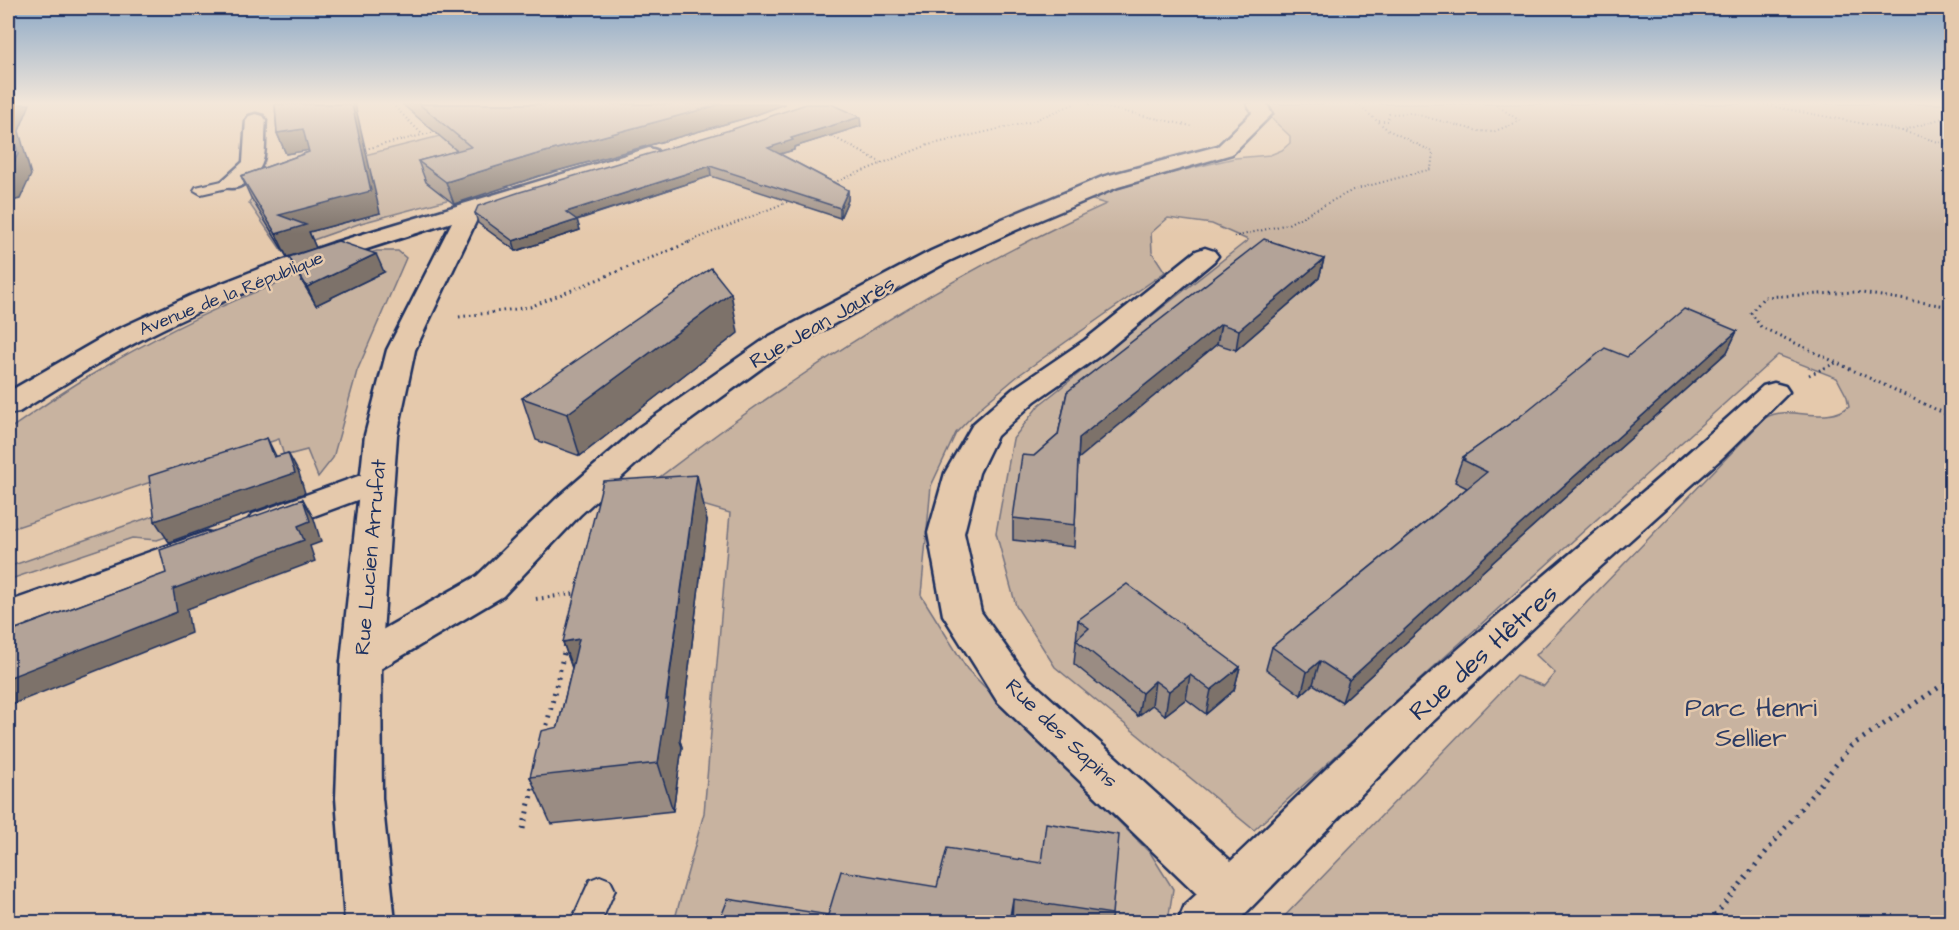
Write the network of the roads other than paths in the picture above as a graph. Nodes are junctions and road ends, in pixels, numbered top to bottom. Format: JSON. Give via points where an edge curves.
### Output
{"nodes":[{"id":1,"x":255,"y":147,"type":"edge"},
{"id":2,"x":1228,"y":147,"type":"edge"},
{"id":3,"x":670,"y":148,"type":"edge"},
{"id":4,"x":263,"y":175,"type":"edge"},
{"id":5,"x":232,"y":182,"type":"junction"},
{"id":6,"x":201,"y":190,"type":"dead end"},
{"id":7,"x":470,"y":210,"type":"junction"},
{"id":8,"x":1206,"y":256,"type":"road end"},
{"id":9,"x":1774,"y":392,"type":"dead end"},
{"id":10,"x":8,"y":405,"type":"edge"},
{"id":11,"x":375,"y":481,"type":"junction"},
{"id":12,"x":8,"y":617,"type":"edge"},
{"id":13,"x":361,"y":661,"type":"junction"},
{"id":14,"x":600,"y":890,"type":"dead end"},
{"id":15,"x":1217,"y":908,"type":"edge"},
{"id":16,"x":370,"y":922,"type":"edge"},
{"id":17,"x":586,"y":922,"type":"edge"}],
"edges":[{"from":1,"to":5,"type":"street","via":[[251,170]]},
{"from":2,"to":13,"type":"street","name":"Rue Jean Jaurès","via":[[1110,182],[1008,225],[940,256],[778,343],[649,435],[568,507],[490,586]]},
{"from":3,"to":7,"type":"street","name":"Avenue de la République"},
{"from":4,"to":5,"type":"lane"},
{"from":5,"to":6,"type":"lane"},
{"from":7,"to":10,"type":"street","name":"Avenue de la République","via":[[342,248],[201,301],[122,339]]},
{"from":7,"to":11,"type":"street","name":"Rue Lucien Arrufat","via":[[400,350]]},
{"from":8,"to":15,"type":"street","name":"Rue des Sapins","via":[[1095,346],[1024,395],[984,431],[962,473],[946,533],[962,615],[1012,688]]},
{"from":9,"to":15,"type":"street","name":"Rue des Hêtres","via":[[1412,715]]},
{"from":11,"to":12,"type":"street"},
{"from":11,"to":13,"type":"street","name":"Rue Lucien Arrufat"},
{"from":13,"to":16,"type":"street","name":"Rue Lucien Arrufat","via":[[359,798]]},
{"from":14,"to":17,"type":"lane"}]}
